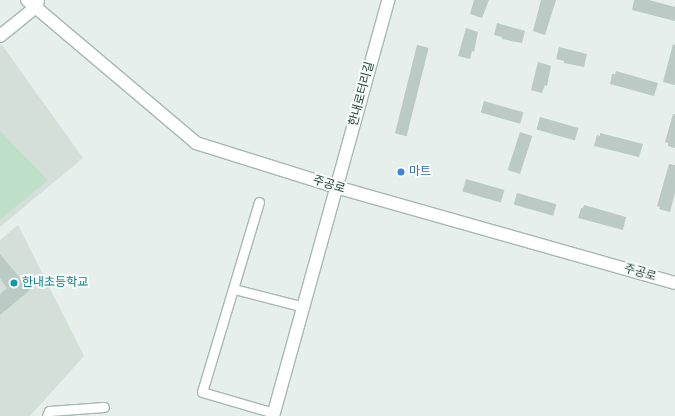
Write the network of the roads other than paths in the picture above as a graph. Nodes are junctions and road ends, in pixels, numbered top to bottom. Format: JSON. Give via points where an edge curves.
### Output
{"nodes":[{"id":1,"x":388,"y":0,"type":"edge"},
{"id":2,"x":34,"y":2,"type":"edge"},
{"id":3,"x":0,"y":36,"type":"edge"},
{"id":4,"x":336,"y":187,"type":"junction"},
{"id":5,"x":259,"y":202,"type":"dead end"},
{"id":6,"x":675,"y":283,"type":"edge"},
{"id":7,"x":234,"y":289,"type":"junction"},
{"id":8,"x":304,"y":307,"type":"junction"},
{"id":9,"x":104,"y":407,"type":"dead end"},
{"id":10,"x":274,"y":415,"type":"edge"},
{"id":11,"x":47,"y":416,"type":"edge"}],
"edges":[{"from":1,"to":4,"type":"street","name":"한내로터리길"},
{"from":2,"to":3,"type":"street"},
{"from":2,"to":4,"type":"street","name":"주공로","via":[[196,143]]},
{"from":4,"to":6,"type":"street","name":"주공로"},
{"from":4,"to":8,"type":"street","name":"한내로터리길"},
{"from":5,"to":7,"type":"street"},
{"from":7,"to":8,"type":"street"},
{"from":7,"to":10,"type":"street","via":[[202,392]]},
{"from":8,"to":10,"type":"street","name":"한내로터리길"},
{"from":9,"to":11,"type":"street","via":[[49,411]]}]}
